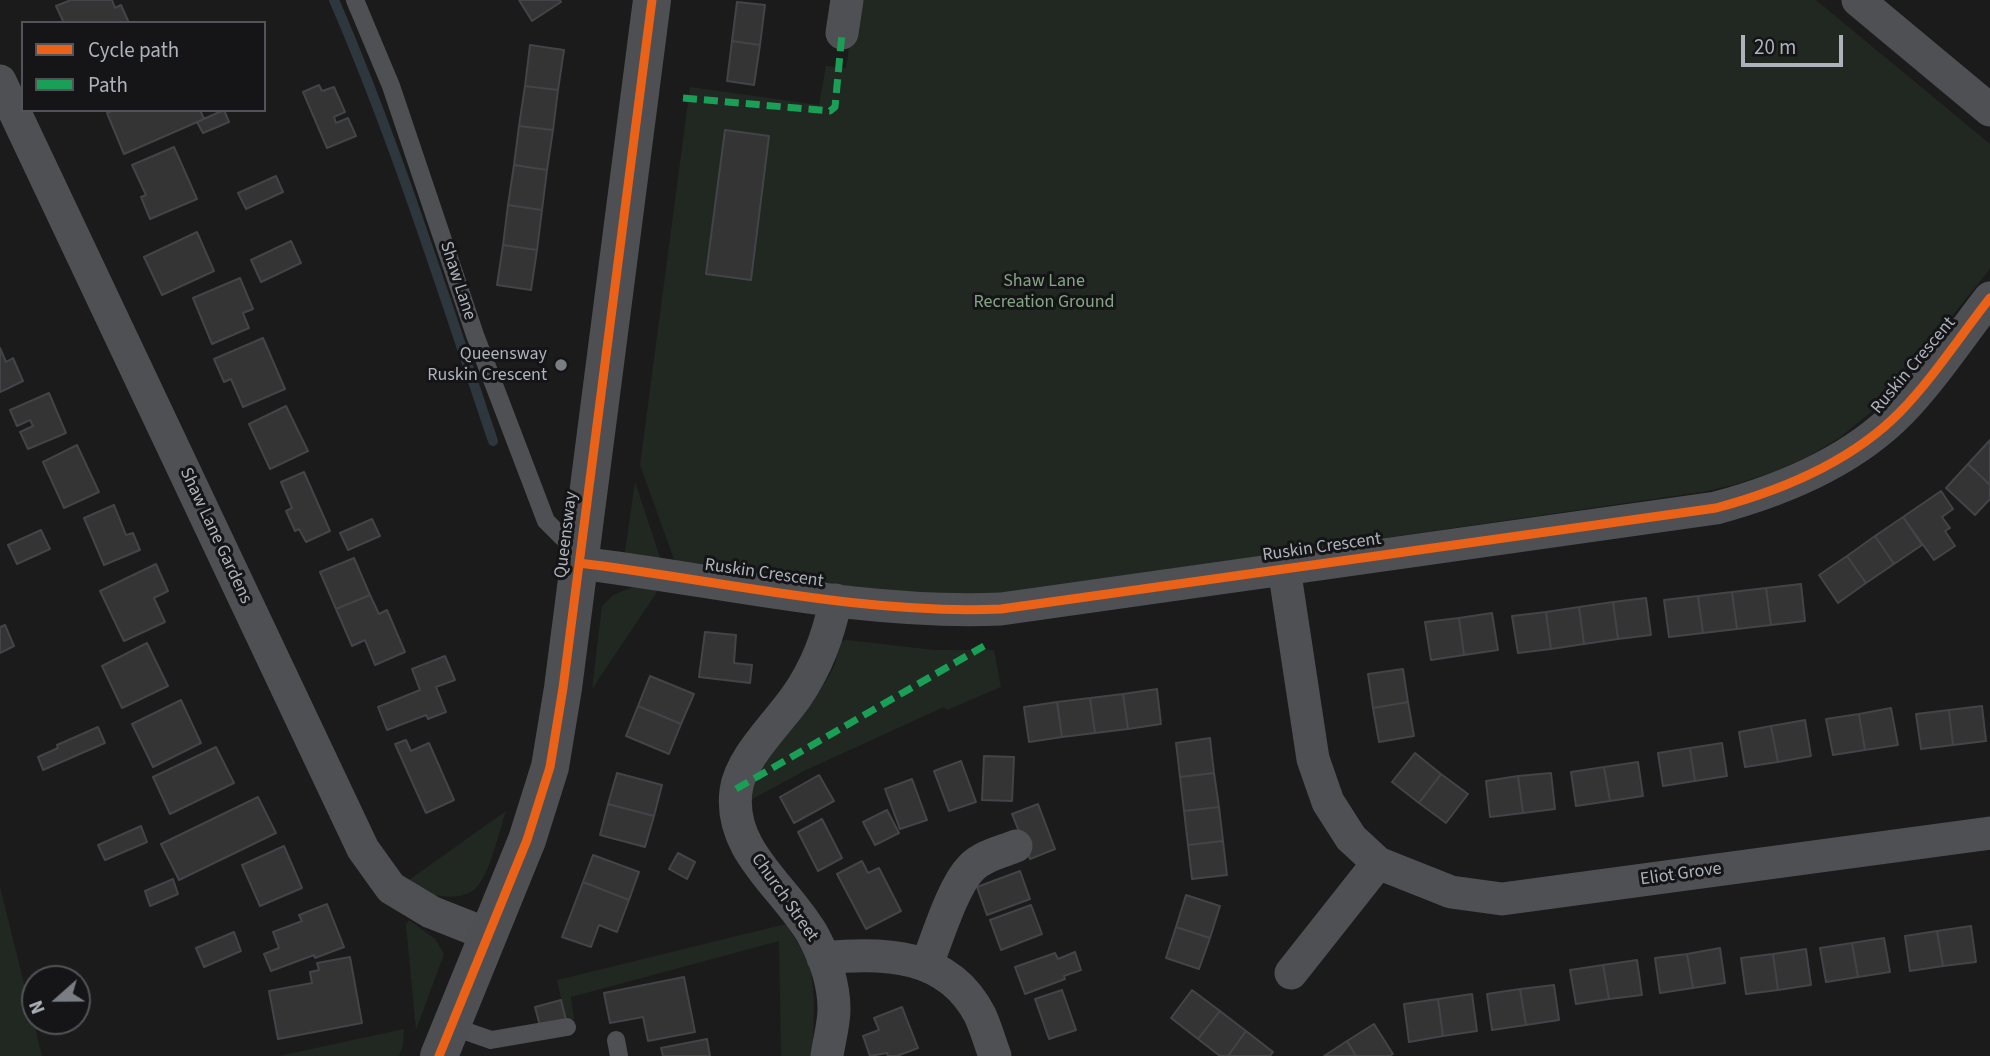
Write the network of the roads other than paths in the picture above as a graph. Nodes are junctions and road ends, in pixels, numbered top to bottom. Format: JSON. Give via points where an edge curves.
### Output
{"nodes":[{"id":1,"x":355,"y":0,"type":"edge"},
{"id":2,"x":652,"y":0,"type":"edge"},
{"id":3,"x":848,"y":0,"type":"edge"},
{"id":4,"x":1878,"y":6,"type":"edge"},
{"id":5,"x":842,"y":33,"type":"dead end"},
{"id":6,"x":0,"y":81,"type":"edge"},
{"id":7,"x":1990,"y":110,"type":"edge"},
{"id":8,"x":1990,"y":298,"type":"edge"},
{"id":9,"x":580,"y":554,"type":"junction"},
{"id":10,"x":1284,"y":568,"type":"junction"},
{"id":11,"x":836,"y":600,"type":"junction"},
{"id":12,"x":1990,"y":832,"type":"edge"},
{"id":13,"x":1016,"y":846,"type":"dead end"},
{"id":14,"x":1378,"y":863,"type":"junction"},
{"id":15,"x":489,"y":935,"type":"junction"},
{"id":16,"x":823,"y":958,"type":"junction"},
{"id":17,"x":927,"y":964,"type":"junction"},
{"id":18,"x":1291,"y":973,"type":"dead end"},
{"id":19,"x":567,"y":1027,"type":"dead end"},
{"id":20,"x":445,"y":1041,"type":"edge"},
{"id":21,"x":827,"y":1056,"type":"edge"},
{"id":22,"x":995,"y":1056,"type":"edge"}],
"edges":[{"from":1,"to":9,"type":"lane","name":"Shaw Lane","via":[[391,86],[475,335],[546,521]]},
{"from":2,"to":9,"type":"street","name":"Queensway"},
{"from":3,"to":5,"type":"street"},
{"from":4,"to":7,"type":"street"},
{"from":6,"to":15,"type":"street","name":"Shaw Lane Gardens","via":[[362,849],[391,888],[431,912]]},
{"from":8,"to":10,"type":"street","name":"Ruskin Crescent","via":[[1901,411],[1879,432],[1829,464],[1747,500],[1620,523]]},
{"from":9,"to":11,"type":"street","name":"Ruskin Crescent"},
{"from":9,"to":15,"type":"street","name":"Queensway","via":[[550,766]]},
{"from":10,"to":11,"type":"street","name":"Ruskin Crescent","via":[[1001,609],[956,611]]},
{"from":10,"to":14,"type":"street","name":"Eliot Grove","via":[[1313,759],[1328,802],[1351,838]]},
{"from":11,"to":16,"type":"street","name":"Church Street","via":[[819,660],[749,758],[736,789],[737,824],[752,855],[814,937]]},
{"from":12,"to":14,"type":"street","name":"Eliot Grove","via":[[1502,899],[1451,892]]},
{"from":13,"to":17,"type":"street","via":[[983,859],[961,879]]},
{"from":14,"to":18,"type":"street"},
{"from":15,"to":20,"type":"street","name":"Queensway"},
{"from":16,"to":17,"type":"street","via":[[888,956]]},
{"from":16,"to":21,"type":"street","name":"Church Street","via":[[834,1010]]},
{"from":17,"to":22,"type":"street","via":[[953,980],[968,998]]},
{"from":19,"to":20,"type":"lane","via":[[491,1041]]}]}
